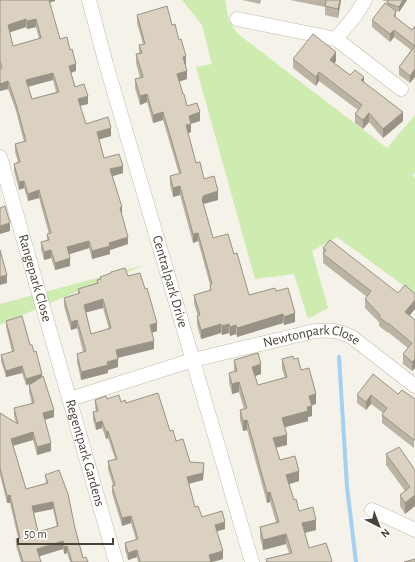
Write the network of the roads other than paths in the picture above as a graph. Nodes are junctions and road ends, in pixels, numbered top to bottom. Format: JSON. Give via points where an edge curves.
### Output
{"nodes":[{"id":1,"x":89,"y":0,"type":"edge"},
{"id":2,"x":365,"y":0,"type":"edge"},
{"id":3,"x":238,"y":19,"type":"dead end"},
{"id":4,"x":336,"y":39,"type":"junction"},
{"id":5,"x":401,"y":89,"type":"dead end"},
{"id":6,"x":0,"y":157,"type":"edge"},
{"id":7,"x":193,"y":360,"type":"junction"},
{"id":8,"x":415,"y":386,"type":"edge"},
{"id":9,"x":70,"y":399,"type":"junction"},
{"id":10,"x":372,"y":510,"type":"dead end"},
{"id":11,"x":415,"y":530,"type":"edge"},
{"id":12,"x":116,"y":562,"type":"edge"},
{"id":13,"x":252,"y":562,"type":"edge"}],
"edges":[{"from":1,"to":7,"type":"street","name":"Centralpark Drive"},
{"from":2,"to":4,"type":"street"},
{"from":3,"to":4,"type":"street"},
{"from":4,"to":5,"type":"street"},
{"from":6,"to":9,"type":"street","name":"Rangepark Close"},
{"from":7,"to":8,"type":"street","name":"Newtonpark Close","via":[[328,330],[343,332],[353,338]]},
{"from":7,"to":9,"type":"street","name":"Regentpark Gardens"},
{"from":7,"to":13,"type":"street","name":"Centralpark Drive"},
{"from":9,"to":12,"type":"street","name":"Regentpark Gardens"},
{"from":10,"to":11,"type":"street"}]}
